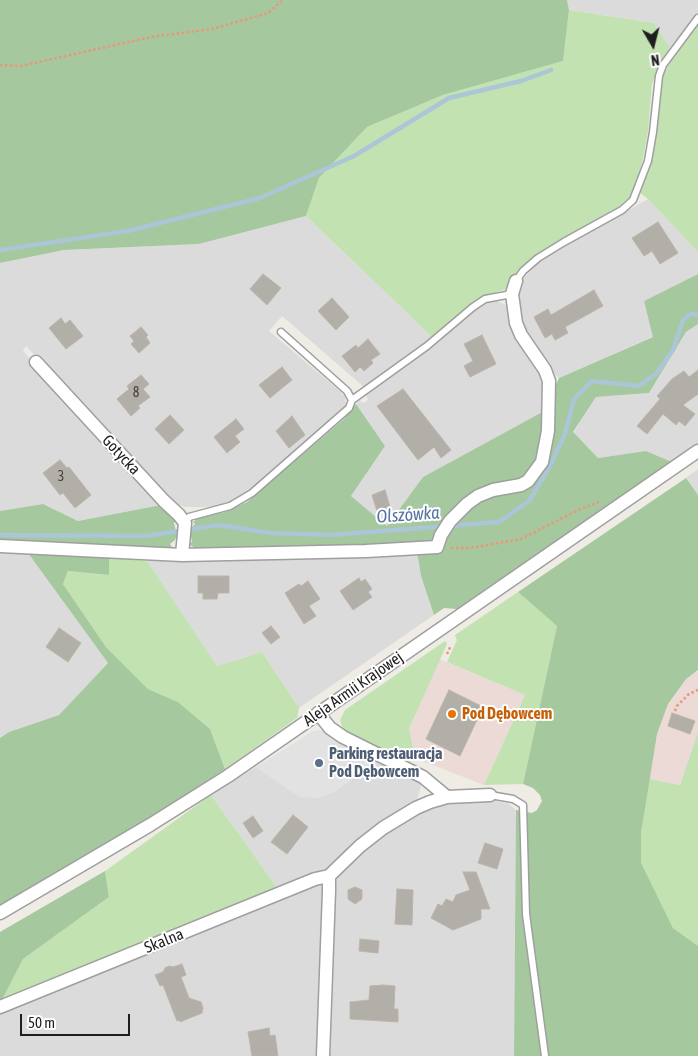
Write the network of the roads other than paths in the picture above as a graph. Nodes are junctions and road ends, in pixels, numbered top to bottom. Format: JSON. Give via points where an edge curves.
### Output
{"nodes":[{"id":1,"x":698,"y":18,"type":"edge"},
{"id":2,"x":516,"y":281,"type":"joint"},
{"id":3,"x":512,"y":294,"type":"junction"},
{"id":4,"x":281,"y":332,"type":"dead end"},
{"id":5,"x":36,"y":362,"type":"dead end"},
{"id":6,"x":352,"y":400,"type":"junction"},
{"id":7,"x":698,"y":451,"type":"edge"},
{"id":8,"x":185,"y":523,"type":"junction"},
{"id":9,"x":0,"y":546,"type":"edge"},
{"id":10,"x":182,"y":550,"type":"junction"},
{"id":11,"x":318,"y":713,"type":"junction"},
{"id":12,"x":490,"y":795,"type":"joint"},
{"id":13,"x":447,"y":797,"type":"junction"},
{"id":14,"x":328,"y":876,"type":"junction"},
{"id":15,"x":0,"y":913,"type":"edge"},
{"id":16,"x":0,"y":1007,"type":"edge"},
{"id":17,"x":324,"y":1056,"type":"edge"},
{"id":18,"x":545,"y":1056,"type":"edge"}],
"edges":[{"from":1,"to":2,"type":"lane","via":[[658,76],[648,161],[633,200],[622,210],[538,258]]},
{"from":2,"to":3,"type":"street"},
{"from":3,"to":6,"type":"lane","via":[[485,299]]},
{"from":3,"to":10,"type":"street","via":[[521,335],[549,381],[550,408],[544,455],[528,482],[478,496],[450,520],[439,541],[366,551]]},
{"from":4,"to":6,"type":"lane","via":[[347,391]]},
{"from":5,"to":8,"type":"street","name":"Gotycka"},
{"from":6,"to":8,"type":"lane","via":[[343,415],[252,493],[230,506],[189,517]]},
{"from":7,"to":11,"type":"street","name":"Aleja Armii Krajowej"},
{"from":8,"to":10,"type":"street"},
{"from":9,"to":10,"type":"street"},
{"from":11,"to":13,"type":"street","via":[[330,728],[343,737],[423,777]]},
{"from":11,"to":15,"type":"street","name":"Aleja Armii Krajowej","via":[[167,815]]},
{"from":12,"to":13,"type":"street","name":"Skalna"},
{"from":12,"to":18,"type":"lane","via":[[513,799],[523,805],[526,914]]},
{"from":13,"to":14,"type":"street","name":"Skalna","via":[[416,808],[383,828]]},
{"from":14,"to":16,"type":"street","name":"Skalna"},
{"from":14,"to":17,"type":"street"}]}
